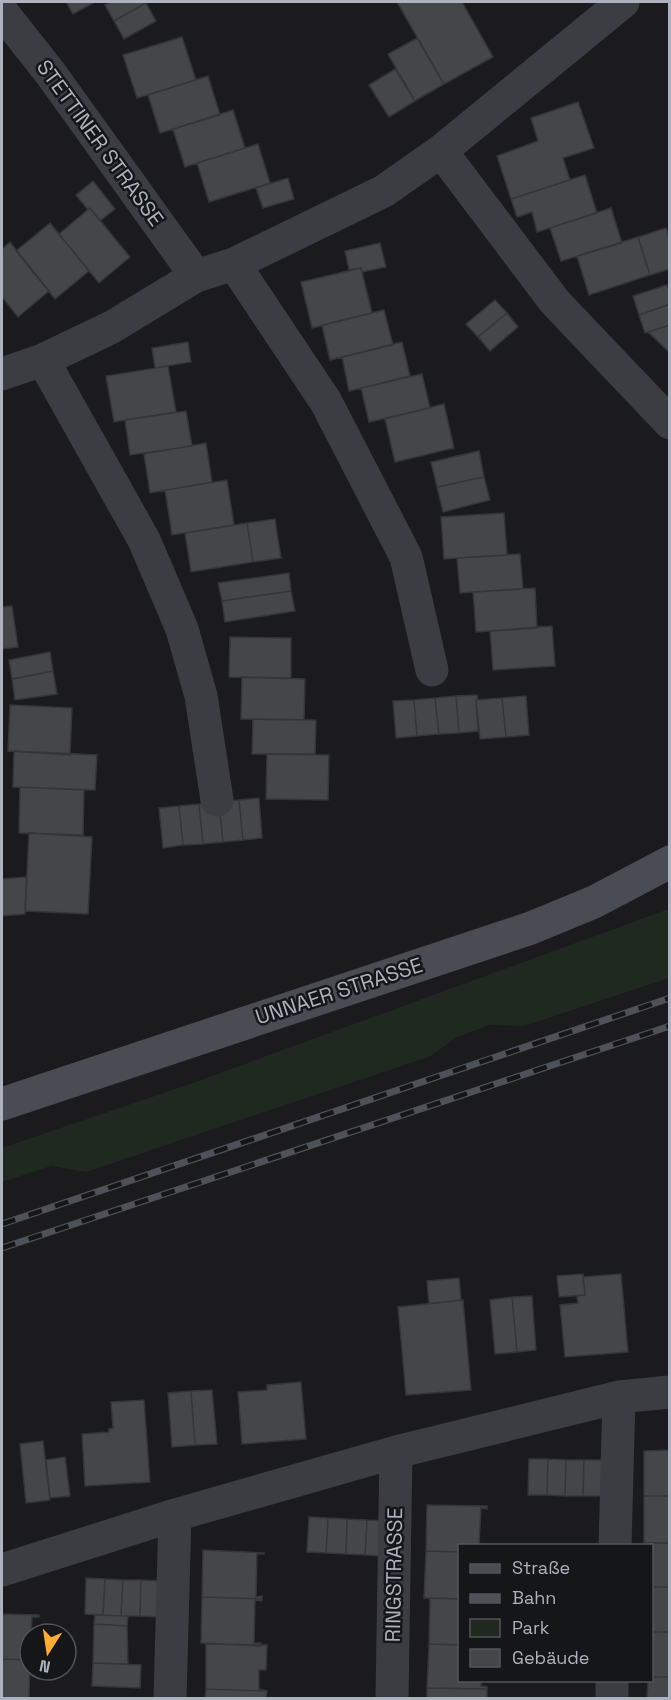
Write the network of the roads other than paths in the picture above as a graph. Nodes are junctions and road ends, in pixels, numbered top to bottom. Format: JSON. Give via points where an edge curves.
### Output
{"nodes":[{"id":1,"x":623,"y":2,"type":"edge"},
{"id":2,"x":2,"y":12,"type":"edge"},
{"id":3,"x":441,"y":151,"type":"junction"},
{"id":4,"x":234,"y":264,"type":"junction"},
{"id":5,"x":196,"y":276,"type":"junction"},
{"id":6,"x":43,"y":360,"type":"junction"},
{"id":7,"x":2,"y":374,"type":"edge"},
{"id":8,"x":669,"y":423,"type":"edge"},
{"id":9,"x":432,"y":670,"type":"dead end"},
{"id":10,"x":217,"y":800,"type":"dead end"},
{"id":11,"x":669,"y":862,"type":"edge"},
{"id":12,"x":2,"y":1104,"type":"edge"},
{"id":13,"x":669,"y":1392,"type":"edge"},
{"id":14,"x":619,"y":1396,"type":"junction"},
{"id":15,"x":396,"y":1452,"type":"junction"},
{"id":16,"x":174,"y":1515,"type":"junction"},
{"id":17,"x":615,"y":1544,"type":"edge"},
{"id":18,"x":2,"y":1570,"type":"edge"},
{"id":19,"x":612,"y":1682,"type":"edge"},
{"id":20,"x":170,"y":1698,"type":"edge"},
{"id":21,"x":392,"y":1698,"type":"edge"},
{"id":22,"x":612,"y":1698,"type":"edge"}],
"edges":[{"from":1,"to":3,"type":"street"},
{"from":2,"to":5,"type":"street","name":"STETTINER STRASSE"},
{"from":3,"to":4,"type":"street","via":[[384,191]]},
{"from":3,"to":8,"type":"street","via":[[555,302]]},
{"from":4,"to":5,"type":"street"},
{"from":4,"to":9,"type":"street","via":[[326,402],[406,556]]},
{"from":5,"to":6,"type":"street","via":[[112,327]]},
{"from":6,"to":7,"type":"street"},
{"from":6,"to":10,"type":"street","via":[[144,540],[182,629],[201,696]]},
{"from":11,"to":12,"type":"main road","name":"UNNAER STRASSE","via":[[594,902],[531,928]]},
{"from":13,"to":14,"type":"street"},
{"from":14,"to":15,"type":"street"},
{"from":14,"to":17,"type":"street"},
{"from":15,"to":16,"type":"street"},
{"from":15,"to":21,"type":"street","name":"RINGSTRASSE"},
{"from":16,"to":18,"type":"street"},
{"from":16,"to":20,"type":"street"},
{"from":19,"to":22,"type":"street"}]}
